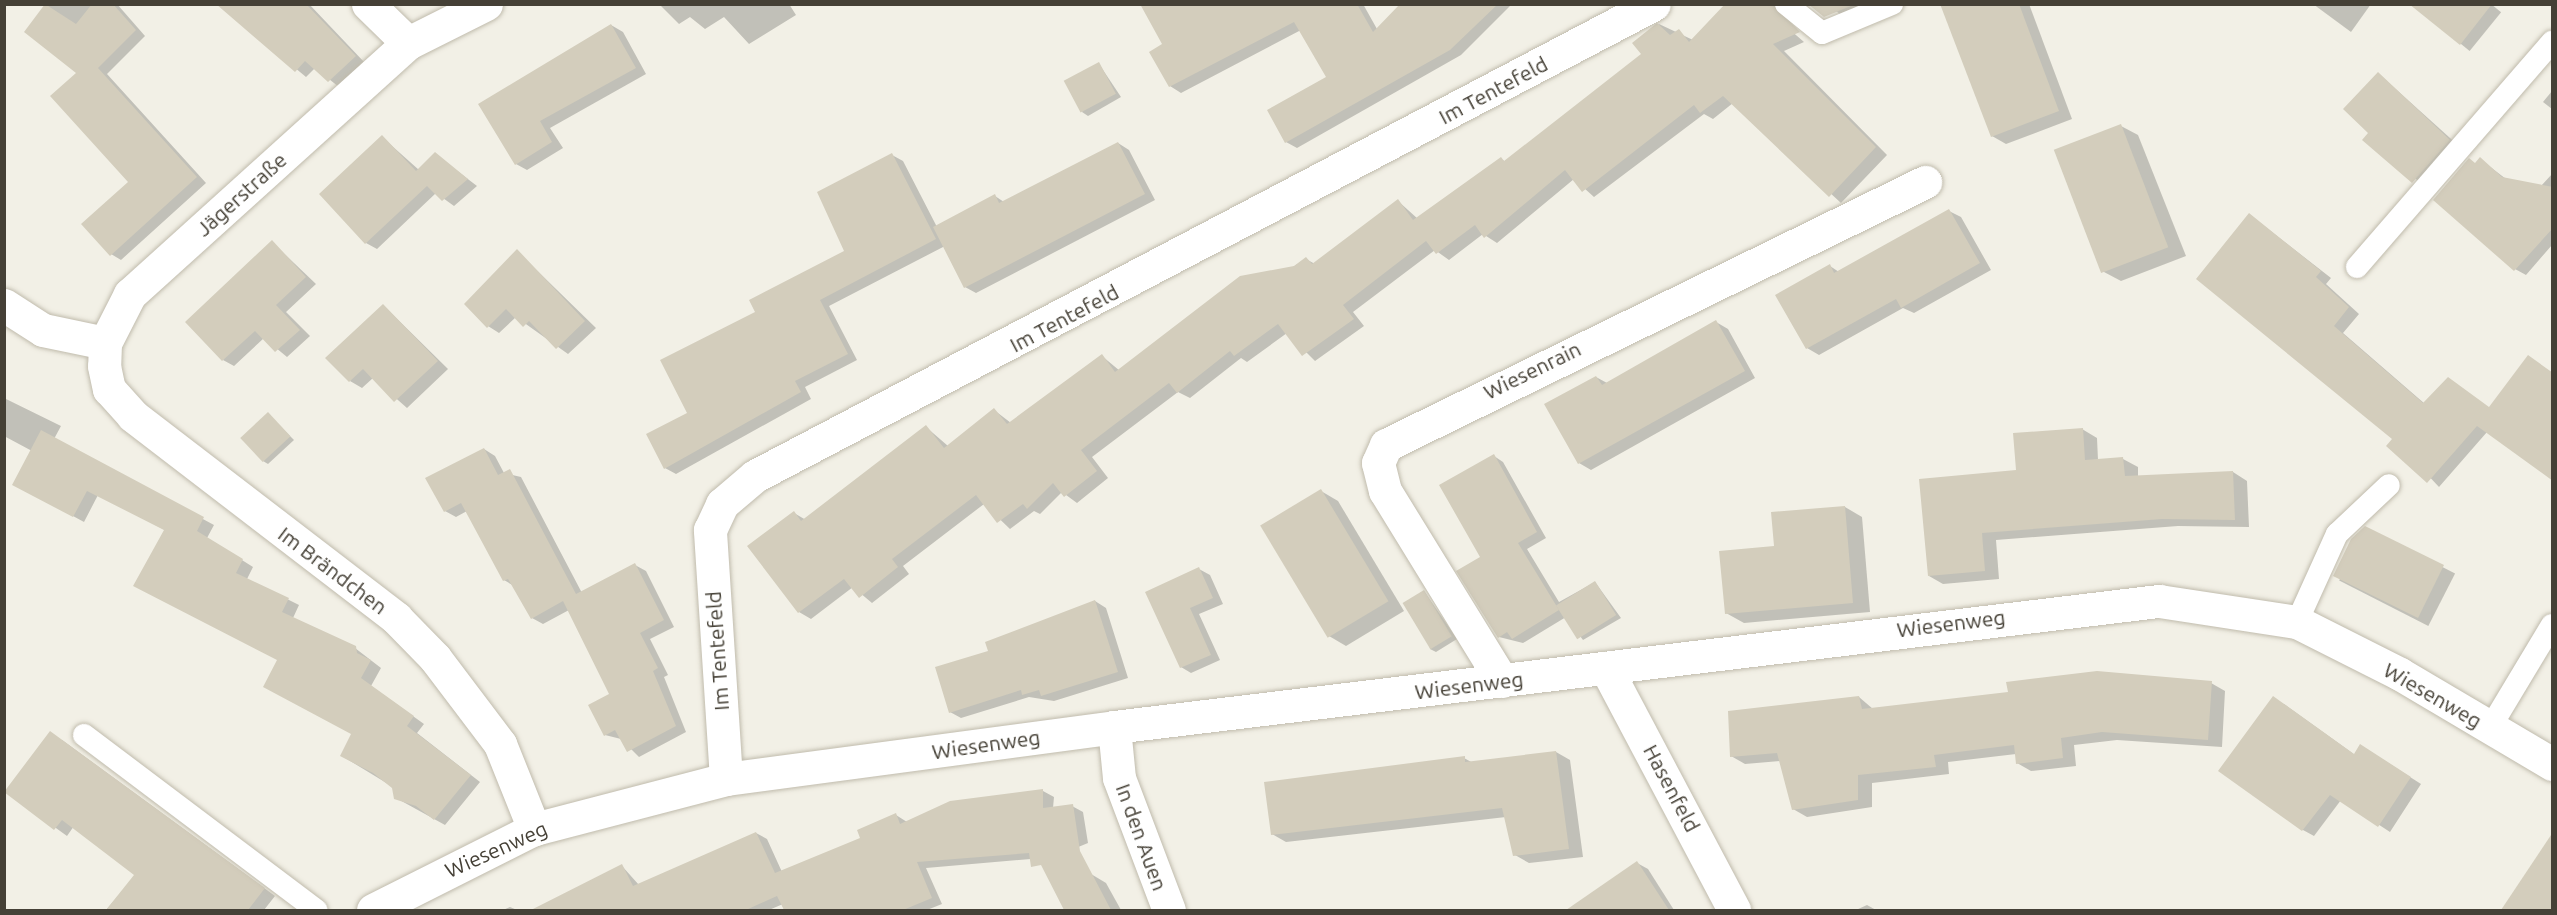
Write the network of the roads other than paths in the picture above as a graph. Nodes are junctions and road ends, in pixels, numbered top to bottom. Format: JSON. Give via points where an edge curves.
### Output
{"nodes":[{"id":1,"x":368,"y":4,"type":"edge"},
{"id":2,"x":486,"y":4,"type":"edge"},
{"id":3,"x":1654,"y":4,"type":"edge"},
{"id":4,"x":1786,"y":4,"type":"edge"},
{"id":5,"x":1892,"y":4,"type":"edge"},
{"id":6,"x":2553,"y":42,"type":"edge"},
{"id":7,"x":408,"y":43,"type":"junction"},
{"id":8,"x":1925,"y":182,"type":"dead end"},
{"id":9,"x":2357,"y":267,"type":"dead end"},
{"id":10,"x":4,"y":305,"type":"edge"},
{"id":11,"x":105,"y":343,"type":"junction"},
{"id":12,"x":2389,"y":485,"type":"dead end"},
{"id":13,"x":2297,"y":622,"type":"junction"},
{"id":14,"x":2553,"y":625,"type":"edge"},
{"id":15,"x":1606,"y":668,"type":"junction"},
{"id":16,"x":1502,"y":681,"type":"junction"},
{"id":17,"x":1114,"y":727,"type":"junction"},
{"id":18,"x":2490,"y":728,"type":"junction"},
{"id":19,"x":84,"y":735,"type":"dead end"},
{"id":20,"x":2553,"y":764,"type":"edge"},
{"id":21,"x":726,"y":779,"type":"junction"},
{"id":22,"x":534,"y":829,"type":"junction"},
{"id":23,"x":316,"y":910,"type":"edge"},
{"id":24,"x":373,"y":910,"type":"edge"},
{"id":25,"x":1169,"y":910,"type":"edge"},
{"id":26,"x":1734,"y":910,"type":"edge"}],
"edges":[{"from":1,"to":7,"type":"street"},
{"from":2,"to":7,"type":"street","name":"Jägerstraße"},
{"from":3,"to":21,"type":"street","name":"Im Tentefeld","via":[[747,483],[722,504],[710,530]]},
{"from":4,"to":5,"type":"lane","via":[[1822,33]]},
{"from":6,"to":9,"type":"lane"},
{"from":7,"to":11,"type":"street","name":"Jägerstraße","via":[[130,294]]},
{"from":8,"to":16,"type":"street","name":"Wiesenrain","via":[[1386,445],[1378,463],[1385,491]]},
{"from":10,"to":11,"type":"street","via":[[43,330]]},
{"from":11,"to":22,"type":"street","name":"Im Brändchen","via":[[109,388],[133,416],[396,618],[435,658],[500,744]]},
{"from":12,"to":13,"type":"lane","via":[[2337,534]]},
{"from":13,"to":15,"type":"street","name":"Wiesenweg","via":[[2159,601]]},
{"from":13,"to":18,"type":"street","name":"Wiesenweg","via":[[2400,674]]},
{"from":14,"to":18,"type":"lane"},
{"from":15,"to":16,"type":"street","name":"Wiesenweg"},
{"from":15,"to":26,"type":"street","name":"Hasenfeld"},
{"from":16,"to":17,"type":"street","name":"Wiesenweg"},
{"from":17,"to":21,"type":"street","name":"Wiesenweg"},
{"from":17,"to":25,"type":"street","name":"In den Auen","via":[[1119,778]]},
{"from":18,"to":20,"type":"street","name":"Wiesenweg"},
{"from":19,"to":23,"type":"lane"},
{"from":21,"to":22,"type":"street","name":"Wiesenweg"},
{"from":22,"to":24,"type":"street","name":"Wiesenweg"}]}
